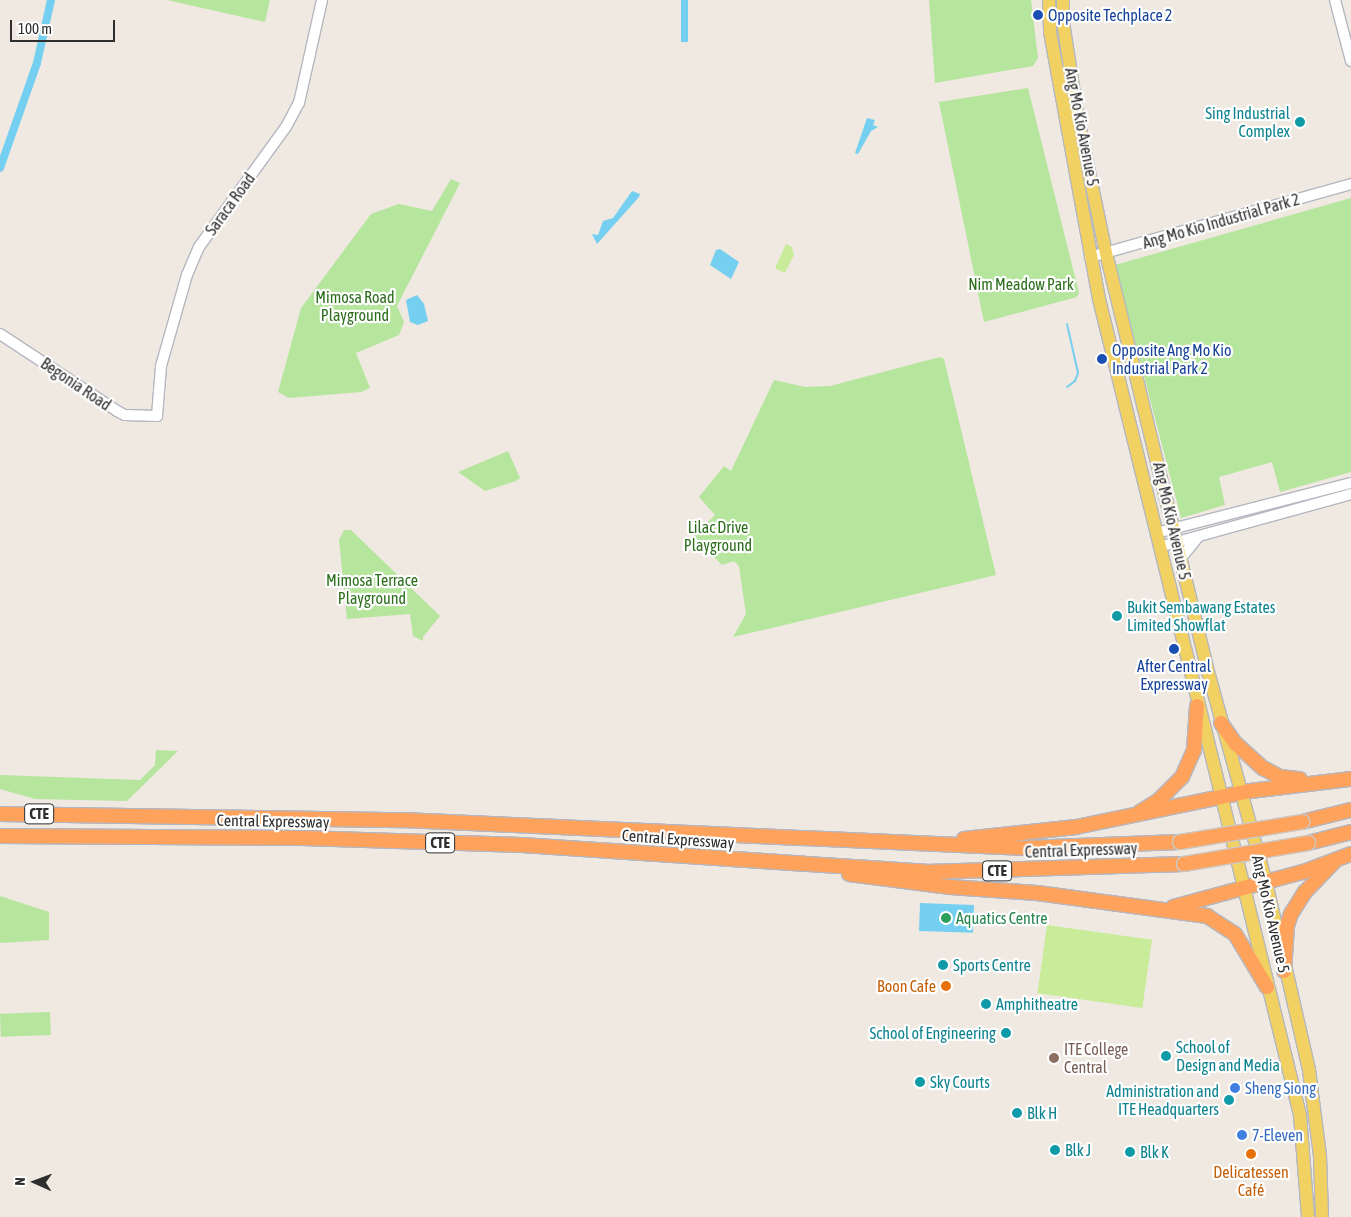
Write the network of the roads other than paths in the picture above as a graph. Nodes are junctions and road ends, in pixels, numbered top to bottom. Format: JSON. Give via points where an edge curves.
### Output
{"nodes":[{"id":1,"x":322,"y":0,"type":"edge"},
{"id":2,"x":1049,"y":0,"type":"edge"},
{"id":3,"x":1063,"y":0,"type":"edge"},
{"id":4,"x":1335,"y":0,"type":"edge"},
{"id":5,"x":1351,"y":61,"type":"edge"},
{"id":6,"x":1351,"y":184,"type":"edge"},
{"id":7,"x":1106,"y":253,"type":"junction"},
{"id":8,"x":1090,"y":257,"type":"junction"},
{"id":9,"x":0,"y":334,"type":"edge"},
{"id":10,"x":157,"y":416,"type":"joint"},
{"id":11,"x":1351,"y":483,"type":"edge"},
{"id":12,"x":1351,"y":494,"type":"edge"},
{"id":13,"x":1171,"y":513,"type":"junction"},
{"id":14,"x":1152,"y":517,"type":"junction"},
{"id":15,"x":1174,"y":528,"type":"junction"},
{"id":16,"x":1156,"y":534,"type":"junction"},
{"id":17,"x":1198,"y":536,"type":"junction"},
{"id":18,"x":1178,"y":542,"type":"junction"},
{"id":19,"x":1159,"y":547,"type":"junction"},
{"id":20,"x":1181,"y":558,"type":"junction"},
{"id":21,"x":1198,"y":706,"type":"junction"},
{"id":22,"x":1221,"y":723,"type":"junction"},
{"id":23,"x":1351,"y":779,"type":"edge"},
{"id":24,"x":1323,"y":781,"type":"junction"},
{"id":25,"x":1240,"y":793,"type":"junction"},
{"id":26,"x":1222,"y":797,"type":"junction"},
{"id":27,"x":1351,"y":810,"type":"edge"},
{"id":28,"x":0,"y":814,"type":"edge"},
{"id":29,"x":1134,"y":816,"type":"junction"},
{"id":30,"x":1351,"y":832,"type":"edge"},
{"id":31,"x":0,"y":836,"type":"edge"},
{"id":32,"x":921,"y":844,"type":"junction"},
{"id":33,"x":1351,"y":854,"type":"edge"},
{"id":34,"x":1333,"y":862,"type":"junction"},
{"id":35,"x":811,"y":866,"type":"junction"},
{"id":36,"x":1266,"y":882,"type":"junction"},
{"id":37,"x":1244,"y":888,"type":"junction"},
{"id":38,"x":1167,"y":908,"type":"junction"},
{"id":39,"x":1284,"y":972,"type":"junction"},
{"id":40,"x":1267,"y":987,"type":"junction"},
{"id":41,"x":1308,"y":1217,"type":"edge"},
{"id":42,"x":1322,"y":1217,"type":"edge"}],
"edges":[{"from":1,"to":10,"type":"street","name":"Saraca Road","via":[[299,103],[286,127],[199,246],[187,275],[161,366]]},
{"from":2,"to":8,"type":"main road","name":"Ang Mo Kio Avenue 5","via":[[1050,32]]},
{"from":3,"to":7,"type":"main road","name":"Ang Mo Kio Avenue 5","via":[[1062,22],[1078,119]]},
{"from":4,"to":5,"type":"street"},
{"from":6,"to":7,"type":"street","name":"Ang Mo Kio Industrial Park 2"},
{"from":7,"to":8,"type":"street","name":"Ang Mo Kio Industrial Park 2"},
{"from":7,"to":13,"type":"main road","name":"Ang Mo Kio Avenue 5"},
{"from":8,"to":14,"type":"main road","name":"Ang Mo Kio Avenue 5"},
{"from":9,"to":10,"type":"street","name":"Begonia Road","via":[[117,411],[126,415]]},
{"from":11,"to":15,"type":"street"},
{"from":12,"to":17,"type":"street"},
{"from":13,"to":14,"type":"street"},
{"from":13,"to":15,"type":"main road","name":"Ang Mo Kio Avenue 5"},
{"from":14,"to":16,"type":"main road","name":"Ang Mo Kio Avenue 5"},
{"from":15,"to":16,"type":"street"},
{"from":15,"to":18,"type":"main road","name":"Ang Mo Kio Avenue 5"},
{"from":16,"to":19,"type":"main road","name":"Ang Mo Kio Avenue 5"},
{"from":17,"to":18,"type":"street"},
{"from":17,"to":20,"type":"street"},
{"from":18,"to":19,"type":"street"},
{"from":18,"to":20,"type":"main road","name":"Ang Mo Kio Avenue 5"},
{"from":19,"to":21,"type":"main road","name":"Ang Mo Kio Avenue 5"},
{"from":20,"to":22,"type":"main road","name":"Ang Mo Kio Avenue 5"},
{"from":21,"to":26,"type":"main road","name":"Ang Mo Kio Avenue 5"},
{"from":21,"to":29,"type":"highway","via":[[1194,750],[1182,777],[1159,800]]},
{"from":22,"to":24,"type":"highway","via":[[1235,743],[1263,768],[1280,777]]},
{"from":22,"to":25,"type":"main road","name":"Ang Mo Kio Avenue 5"},
{"from":23,"to":24,"type":"highway"},
{"from":24,"to":25,"type":"highway"},
{"from":25,"to":26,"type":"highway"},
{"from":25,"to":36,"type":"main road","name":"Ang Mo Kio Avenue 5"},
{"from":26,"to":29,"type":"highway"},
{"from":26,"to":37,"type":"main road","name":"Ang Mo Kio Avenue 5"},
{"from":27,"to":32,"type":"highway","name":"Central Expressway","number":"CTE","bridge":true,"via":[[1302,822],[1180,842],[1025,848]]},
{"from":28,"to":32,"type":"highway","name":"Central Expressway","number":"CTE","via":[[403,820]]},
{"from":29,"to":32,"type":"highway","via":[[1076,827]]},
{"from":30,"to":35,"type":"highway","name":"Central Expressway","number":"CTE","bridge":true,"via":[[1308,843],[1184,864],[926,872]]},
{"from":31,"to":35,"type":"highway","name":"Central Expressway","number":"CTE","via":[[302,838],[512,845]]},
{"from":33,"to":34,"type":"highway"},
{"from":34,"to":36,"type":"highway"},
{"from":34,"to":39,"type":"highway","via":[[1305,892],[1291,914],[1287,926]]},
{"from":35,"to":38,"type":"highway","via":[[874,878]]},
{"from":36,"to":37,"type":"highway"},
{"from":36,"to":39,"type":"main road","name":"Ang Mo Kio Avenue 5"},
{"from":37,"to":38,"type":"highway"},
{"from":37,"to":40,"type":"main road","name":"Ang Mo Kio Avenue 5"},
{"from":38,"to":40,"type":"highway","via":[[1216,919],[1235,934]]},
{"from":39,"to":42,"type":"main road","name":"Ang Mo Kio Avenue 5","via":[[1309,1070],[1320,1156]]},
{"from":40,"to":41,"type":"main road","name":"Ang Mo Kio Avenue 5","via":[[1300,1115]]}]}
